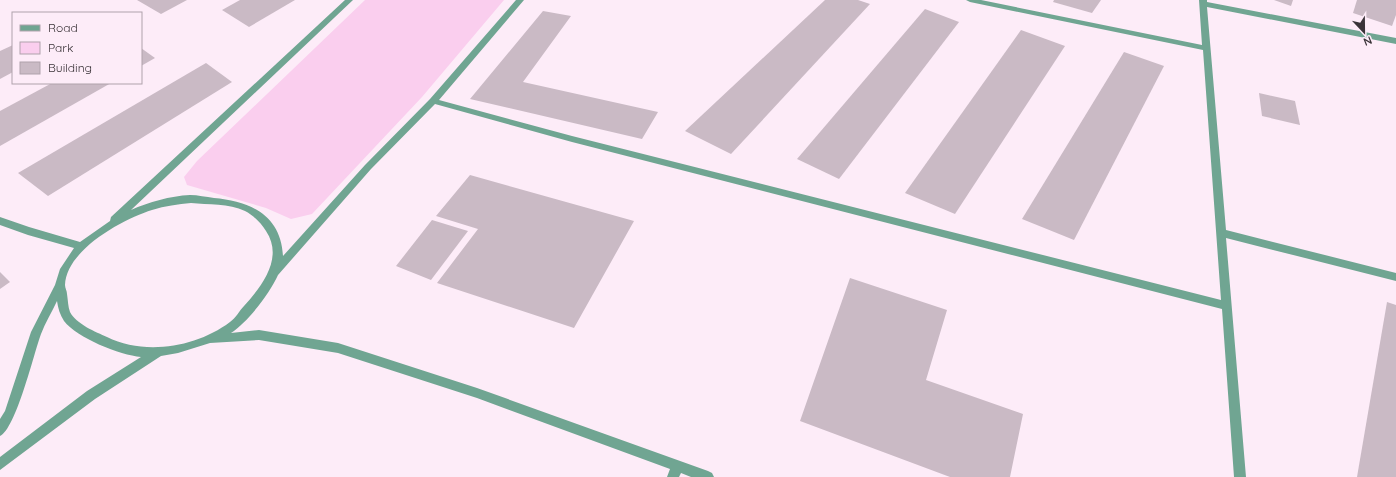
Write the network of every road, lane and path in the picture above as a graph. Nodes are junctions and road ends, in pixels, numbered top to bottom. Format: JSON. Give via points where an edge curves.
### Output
{"nodes":[{"id":1,"x":349,"y":0,"type":"edge"},
{"id":2,"x":520,"y":0,"type":"edge"},
{"id":3,"x":970,"y":0,"type":"edge"},
{"id":4,"x":1203,"y":2,"type":"edge"},
{"id":5,"x":1396,"y":41,"type":"edge"},
{"id":6,"x":1207,"y":48,"type":"junction"},
{"id":7,"x":433,"y":101,"type":"junction"},
{"id":8,"x":0,"y":221,"type":"edge"},
{"id":9,"x":112,"y":224,"type":"junction"},
{"id":10,"x":1221,"y":233,"type":"junction"},
{"id":11,"x":82,"y":246,"type":"junction"},
{"id":12,"x":274,"y":273,"type":"junction"},
{"id":13,"x":1396,"y":277,"type":"edge"},
{"id":14,"x":60,"y":285,"type":"junction"},
{"id":15,"x":1226,"y":306,"type":"junction"},
{"id":16,"x":210,"y":339,"type":"junction"},
{"id":17,"x":161,"y":351,"type":"junction"},
{"id":18,"x":0,"y":430,"type":"edge"},
{"id":19,"x":0,"y":464,"type":"edge"},
{"id":20,"x":675,"y":472,"type":"edge"},
{"id":21,"x":708,"y":477,"type":"edge"},
{"id":22,"x":1240,"y":477,"type":"edge"}],
"edges":[{"from":1,"to":9,"type":"street"},
{"from":2,"to":7,"type":"street"},
{"from":3,"to":6,"type":"street"},
{"from":4,"to":5,"type":"street"},
{"from":4,"to":6,"type":"street"},
{"from":6,"to":10,"type":"street"},
{"from":7,"to":12,"type":"street","via":[[368,167]]},
{"from":7,"to":15,"type":"street","via":[[572,139]]},
{"from":8,"to":11,"type":"street"},
{"from":9,"to":11,"type":"street"},
{"from":9,"to":12,"type":"street","via":[[144,208],[184,200],[247,208],[275,233],[279,254]]},
{"from":10,"to":13,"type":"street"},
{"from":10,"to":15,"type":"street"},
{"from":11,"to":14,"type":"street","via":[[67,264]]},
{"from":12,"to":16,"type":"street","via":[[262,295],[234,324]]},
{"from":14,"to":17,"type":"street","via":[[66,315],[73,324],[119,348]]},
{"from":14,"to":18,"type":"street","via":[[36,332],[10,414]]},
{"from":15,"to":22,"type":"street"},
{"from":16,"to":17,"type":"street"},
{"from":16,"to":20,"type":"street","via":[[259,335],[338,348],[477,393]]},
{"from":17,"to":19,"type":"street","via":[[91,395]]},
{"from":20,"to":21,"type":"street"}]}
